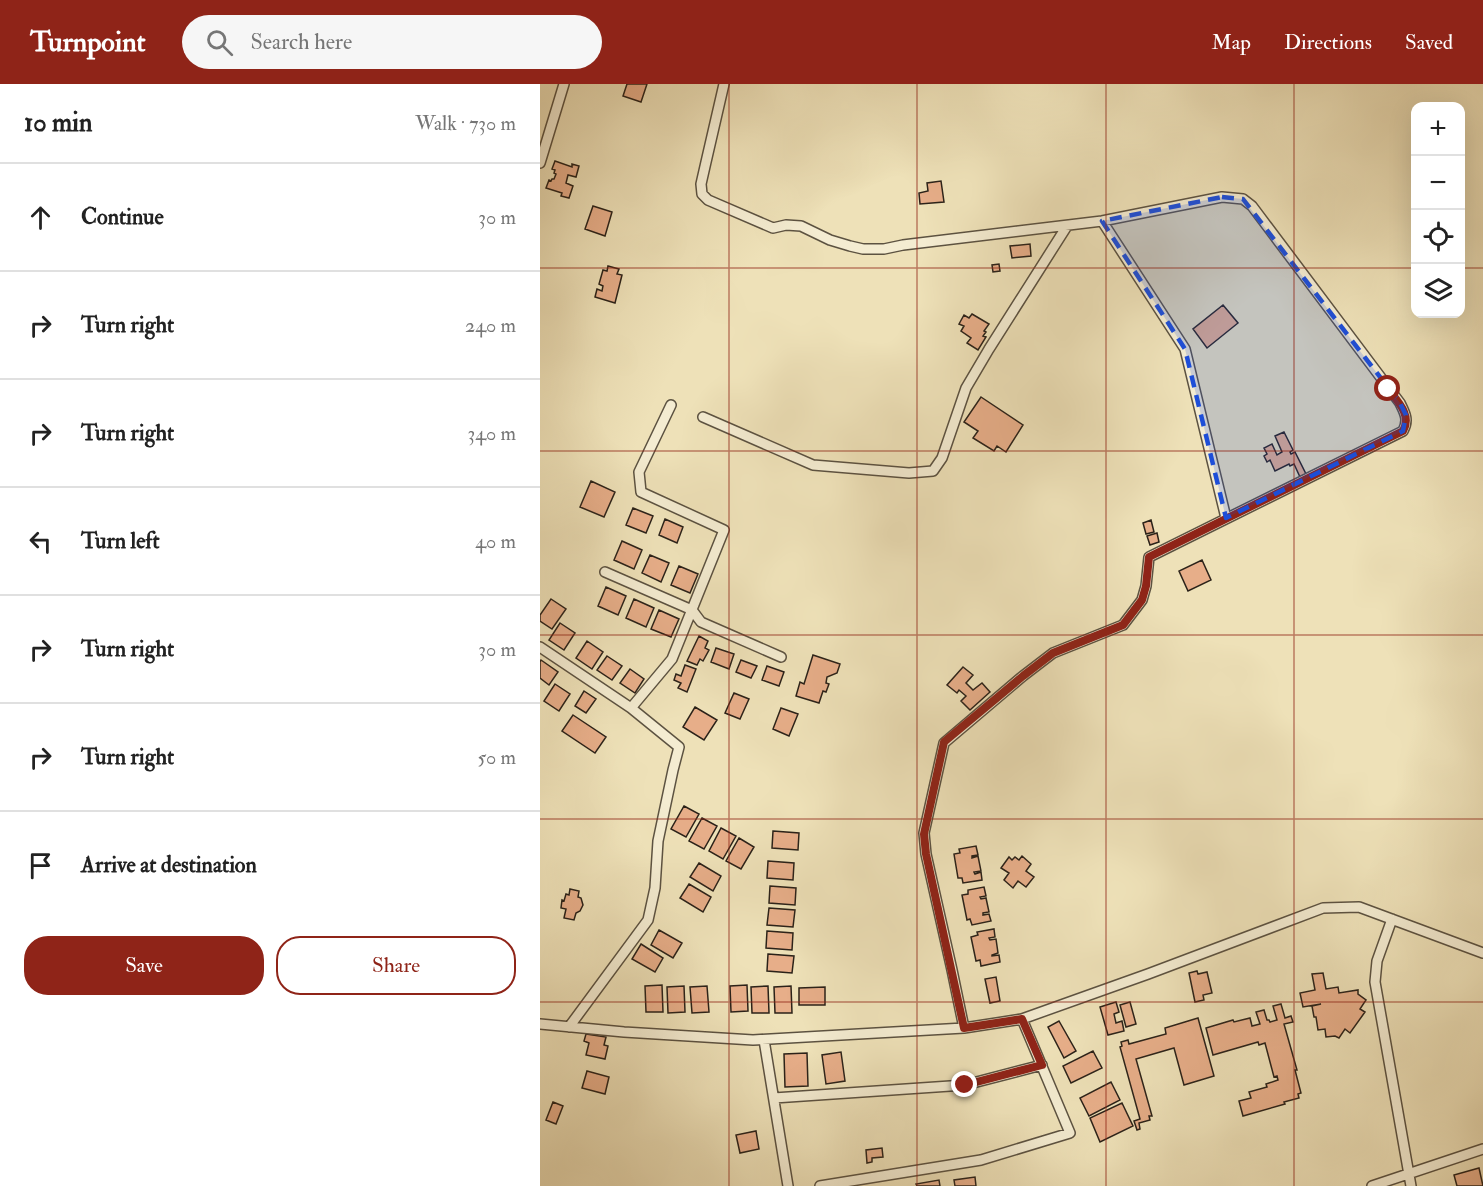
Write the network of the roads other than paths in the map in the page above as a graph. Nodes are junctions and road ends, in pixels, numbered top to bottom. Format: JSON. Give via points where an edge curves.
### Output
{"nodes":[{"id":1,"x":564,"y":84,"type":"edge"},
{"id":2,"x":724,"y":84,"type":"edge"},
{"id":3,"x":540,"y":163,"type":"edge"},
{"id":4,"x":1102,"y":221,"type":"junction"},
{"id":5,"x":1067,"y":226,"type":"junction"},
{"id":6,"x":671,"y":405,"type":"dead end"},
{"id":7,"x":703,"y":417,"type":"dead end"},
{"id":8,"x":1226,"y":518,"type":"junction"},
{"id":9,"x":604,"y":572,"type":"dead end"},
{"id":10,"x":692,"y":610,"type":"junction"},
{"id":11,"x":540,"y":647,"type":"edge"},
{"id":12,"x":781,"y":657,"type":"dead end"},
{"id":13,"x":631,"y":708,"type":"junction"},
{"id":14,"x":1392,"y":920,"type":"junction"},
{"id":15,"x":1483,"y":953,"type":"edge"},
{"id":16,"x":1022,"y":1019,"type":"junction"},
{"id":17,"x":540,"y":1024,"type":"edge"},
{"id":18,"x":569,"y":1027,"type":"junction"},
{"id":19,"x":964,"y":1028,"type":"junction"},
{"id":20,"x":764,"y":1040,"type":"junction"},
{"id":21,"x":1042,"y":1065,"type":"junction"},
{"id":22,"x":774,"y":1098,"type":"junction"},
{"id":23,"x":1483,"y":1149,"type":"edge"},
{"id":24,"x":1408,"y":1173,"type":"junction"},
{"id":25,"x":788,"y":1186,"type":"edge"},
{"id":26,"x":820,"y":1186,"type":"edge"},
{"id":27,"x":1372,"y":1186,"type":"edge"},
{"id":28,"x":1411,"y":1186,"type":"edge"}],
"edges":[{"from":1,"to":3,"type":"street"},
{"from":2,"to":5,"type":"street","via":[[702,194],[773,228],[801,226],[830,240],[863,249],[884,249]]},
{"from":4,"to":5,"type":"street"},
{"from":4,"to":8,"type":"street","via":[[1185,349]]},
{"from":4,"to":8,"type":"street","via":[[1222,197],[1243,200],[1252,206],[1406,415],[1403,431]]},
{"from":5,"to":7,"type":"street","via":[[966,388],[942,458],[933,471],[909,473],[813,465]]},
{"from":6,"to":10,"type":"street","via":[[639,472],[641,492],[724,530]]},
{"from":8,"to":19,"type":"street","via":[[1149,557],[1142,600],[1123,625],[1053,653],[944,742],[924,834]]},
{"from":9,"to":10,"type":"street"},
{"from":10,"to":12,"type":"street","via":[[701,622]]},
{"from":10,"to":13,"type":"street","via":[[672,659]]},
{"from":11,"to":13,"type":"street"},
{"from":13,"to":18,"type":"street","via":[[679,747],[658,841],[655,888],[648,920]]},
{"from":14,"to":15,"type":"street"},
{"from":14,"to":16,"type":"street","via":[[1359,907],[1323,908]]},
{"from":14,"to":24,"type":"street","via":[[1377,961],[1375,982]]},
{"from":16,"to":19,"type":"street"},
{"from":16,"to":21,"type":"street"},
{"from":17,"to":18,"type":"street"},
{"from":18,"to":20,"type":"street"},
{"from":19,"to":20,"type":"street"},
{"from":20,"to":22,"type":"street"},
{"from":21,"to":22,"type":"street","via":[[965,1085]]},
{"from":21,"to":26,"type":"street","via":[[1070,1133],[981,1160]]},
{"from":22,"to":25,"type":"street"},
{"from":23,"to":24,"type":"street"},
{"from":24,"to":27,"type":"street"},
{"from":24,"to":28,"type":"street"}]}
